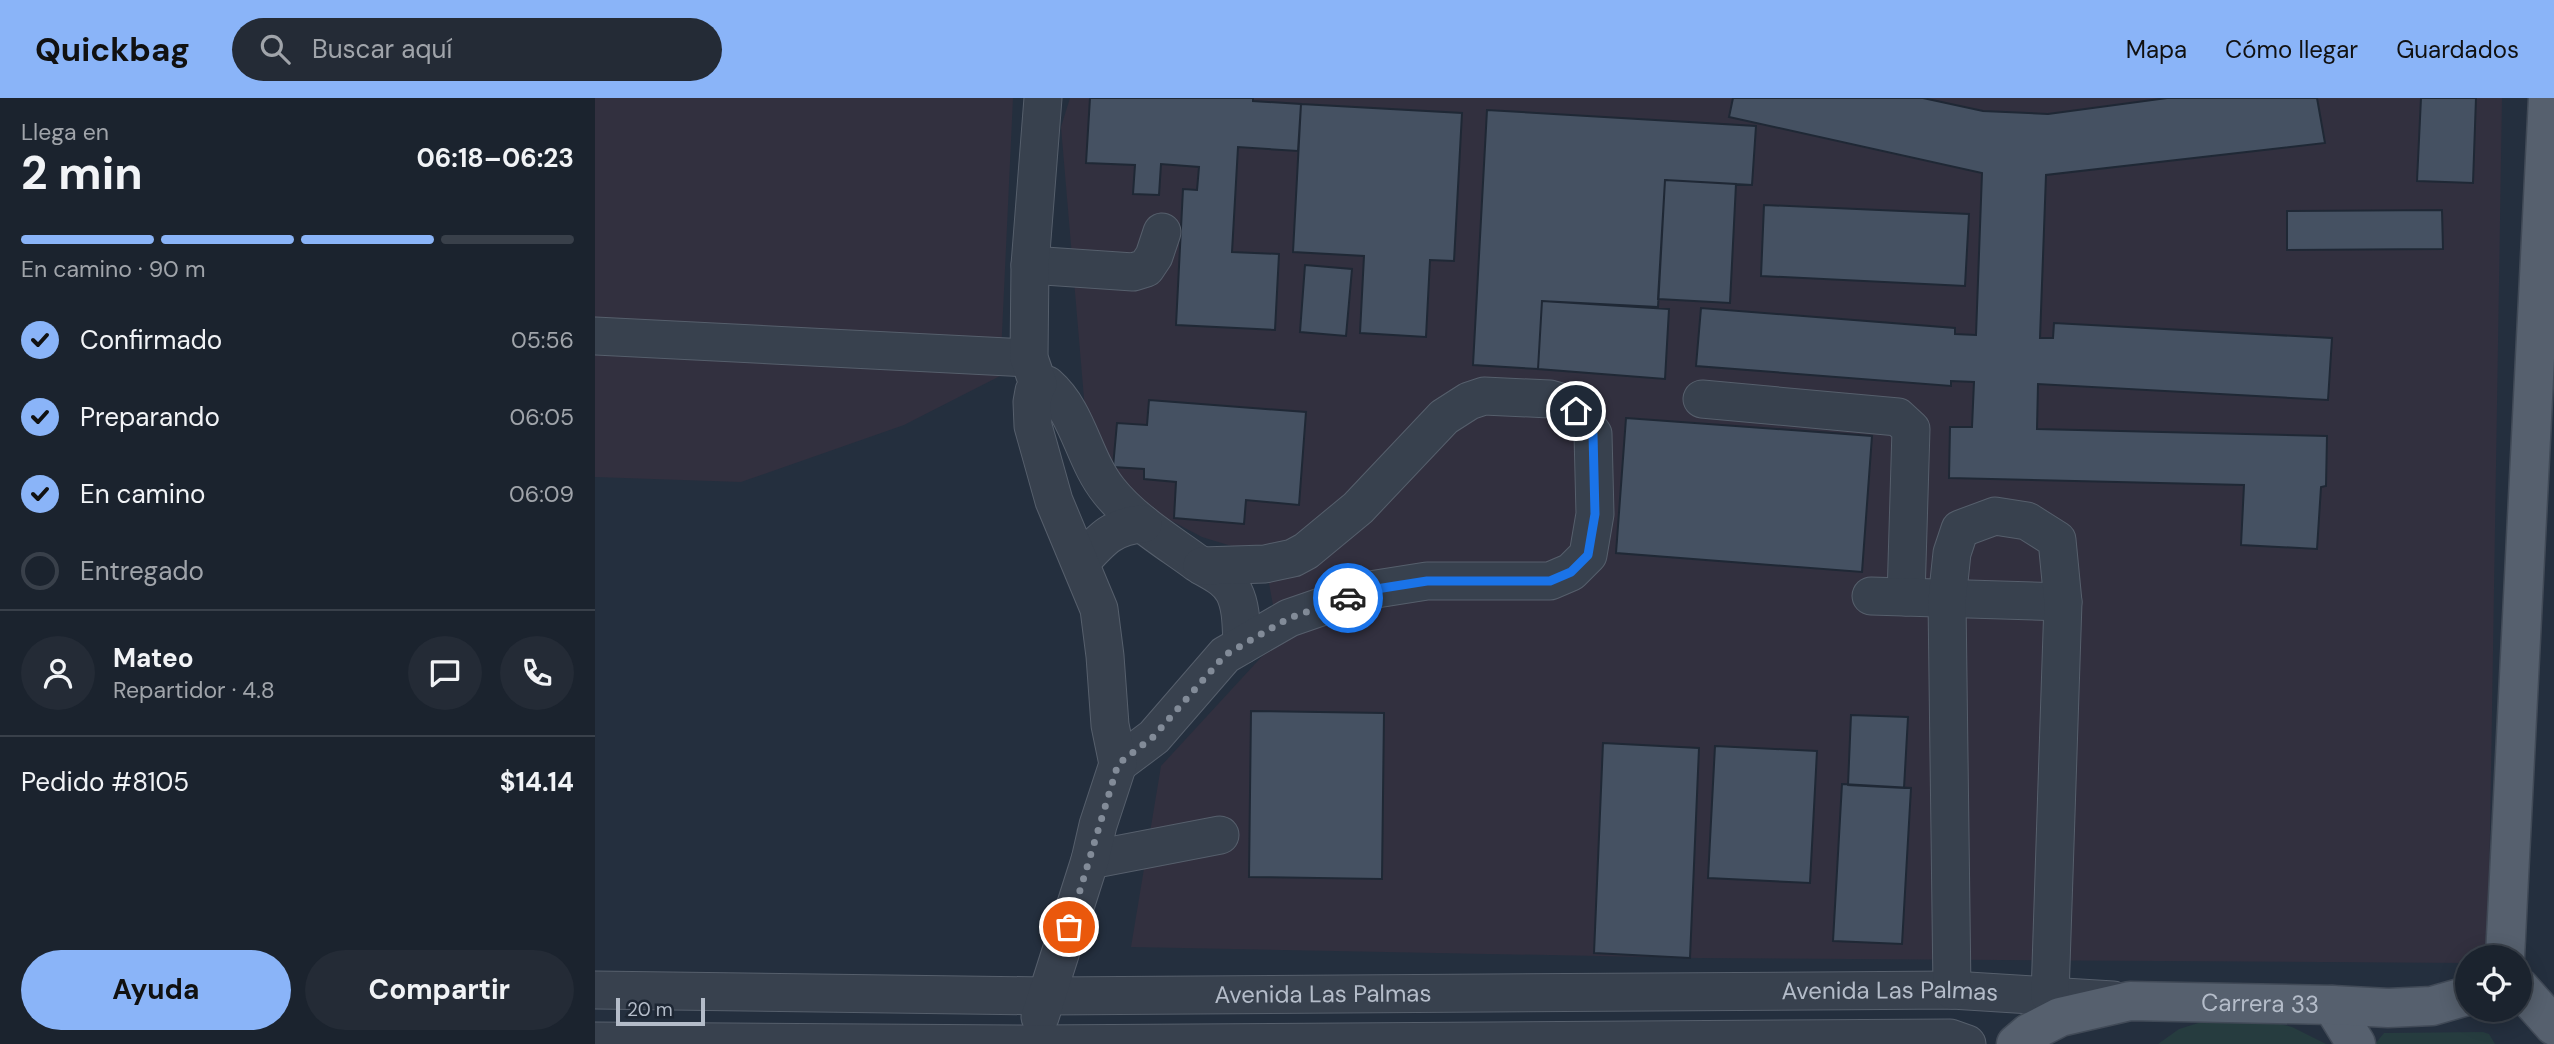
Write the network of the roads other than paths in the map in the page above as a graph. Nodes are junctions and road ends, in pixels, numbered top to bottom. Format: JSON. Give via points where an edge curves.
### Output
{"nodes":[{"id":1,"x":1043,"y":98,"type":"edge"},
{"id":2,"x":2548,"y":98,"type":"edge"},
{"id":3,"x":1162,"y":232,"type":"dead end"},
{"id":4,"x":1030,"y":265,"type":"junction"},
{"id":5,"x":595,"y":336,"type":"edge"},
{"id":6,"x":1034,"y":371,"type":"junction"},
{"id":7,"x":1702,"y":399,"type":"dead end"},
{"id":8,"x":1143,"y":524,"type":"junction"},
{"id":9,"x":1081,"y":562,"type":"junction"},
{"id":10,"x":1202,"y":566,"type":"junction"},
{"id":11,"x":1947,"y":600,"type":"junction"},
{"id":12,"x":2063,"y":602,"type":"junction"},
{"id":13,"x":1242,"y":645,"type":"junction"},
{"id":14,"x":1118,"y":764,"type":"junction"},
{"id":15,"x":1220,"y":835,"type":"dead end"},
{"id":16,"x":1090,"y":860,"type":"junction"},
{"id":17,"x":2506,"y":945,"type":"edge"},
{"id":18,"x":595,"y":990,"type":"edge"},
{"id":19,"x":1952,"y":990,"type":"junction"},
{"id":20,"x":1046,"y":996,"type":"junction"},
{"id":21,"x":2050,"y":996,"type":"junction"},
{"id":22,"x":2455,"y":999,"type":"edge"},
{"id":23,"x":2130,"y":1001,"type":"junction"},
{"id":24,"x":2532,"y":1001,"type":"edge"},
{"id":25,"x":2332,"y":1004,"type":"junction"},
{"id":26,"x":2554,"y":1019,"type":"edge"},
{"id":27,"x":2554,"y":1026,"type":"edge"},
{"id":28,"x":595,"y":1041,"type":"edge"},
{"id":29,"x":1031,"y":1044,"type":"edge"},
{"id":30,"x":1967,"y":1044,"type":"edge"},
{"id":31,"x":2016,"y":1044,"type":"edge"},
{"id":32,"x":2356,"y":1044,"type":"edge"},
{"id":33,"x":2534,"y":1044,"type":"edge"},
{"id":34,"x":2553,"y":1044,"type":"edge"}],
"edges":[{"from":1,"to":4,"type":"street"},
{"from":2,"to":17,"type":"main road"},
{"from":3,"to":4,"type":"street","via":[[1146,268],[1133,272]]},
{"from":4,"to":6,"type":"street"},
{"from":5,"to":6,"type":"street"},
{"from":6,"to":8,"type":"street","via":[[1067,408],[1091,464],[1110,492]]},
{"from":6,"to":9,"type":"street","via":[[1033,426],[1054,501]]},
{"from":7,"to":11,"type":"street","via":[[1898,417],[1911,429],[1889,596]]},
{"from":8,"to":9,"type":"street","via":[[1125,525],[1112,532]]},
{"from":8,"to":10,"type":"street"},
{"from":9,"to":14,"type":"street","via":[[1099,609],[1109,725]]},
{"from":10,"to":13,"type":"street","via":[[1224,578],[1233,590],[1239,603]]},
{"from":10,"to":13,"type":"street","via":[[1265,564],[1306,551],[1358,508],[1444,417],[1469,401],[1484,396],[1550,399],[1576,411],[1593,434],[1595,514],[1588,555],[1571,572],[1550,581],[1427,581],[1370,590],[1289,618]]},
{"from":11,"to":12,"type":"street"},
{"from":11,"to":12,"type":"street","via":[[1952,553],[1960,529],[1994,516],[2027,522],[2057,540]]},
{"from":11,"to":19,"type":"street"},
{"from":12,"to":21,"type":"street"},
{"from":13,"to":14,"type":"street","via":[[1225,655],[1153,737]]},
{"from":14,"to":16,"type":"street"},
{"from":15,"to":16,"type":"street"},
{"from":16,"to":20,"type":"street"},
{"from":18,"to":20,"type":"street","name":"Avenida Las Palmas"},
{"from":19,"to":20,"type":"street","name":"Avenida Las Palmas"},
{"from":19,"to":21,"type":"street","name":"Avenida Las Palmas"},
{"from":20,"to":29,"type":"street"},
{"from":21,"to":23,"type":"street","name":"Carrera 33"},
{"from":22,"to":25,"type":"main road","name":"Carrera 33","via":[[2388,1009]]},
{"from":23,"to":25,"type":"main road","name":"Carrera 33"},
{"from":23,"to":31,"type":"main road","via":[[2060,1017]]},
{"from":24,"to":27,"type":"main road"},
{"from":25,"to":32,"type":"main road"},
{"from":26,"to":27,"type":"main road"},
{"from":27,"to":33,"type":"main road"},
{"from":27,"to":34,"type":"street"},
{"from":28,"to":29,"type":"street","name":"Avenida Las Palmas"},
{"from":29,"to":30,"type":"street","name":"Avenida Las Palmas","via":[[1950,1038]]}]}
